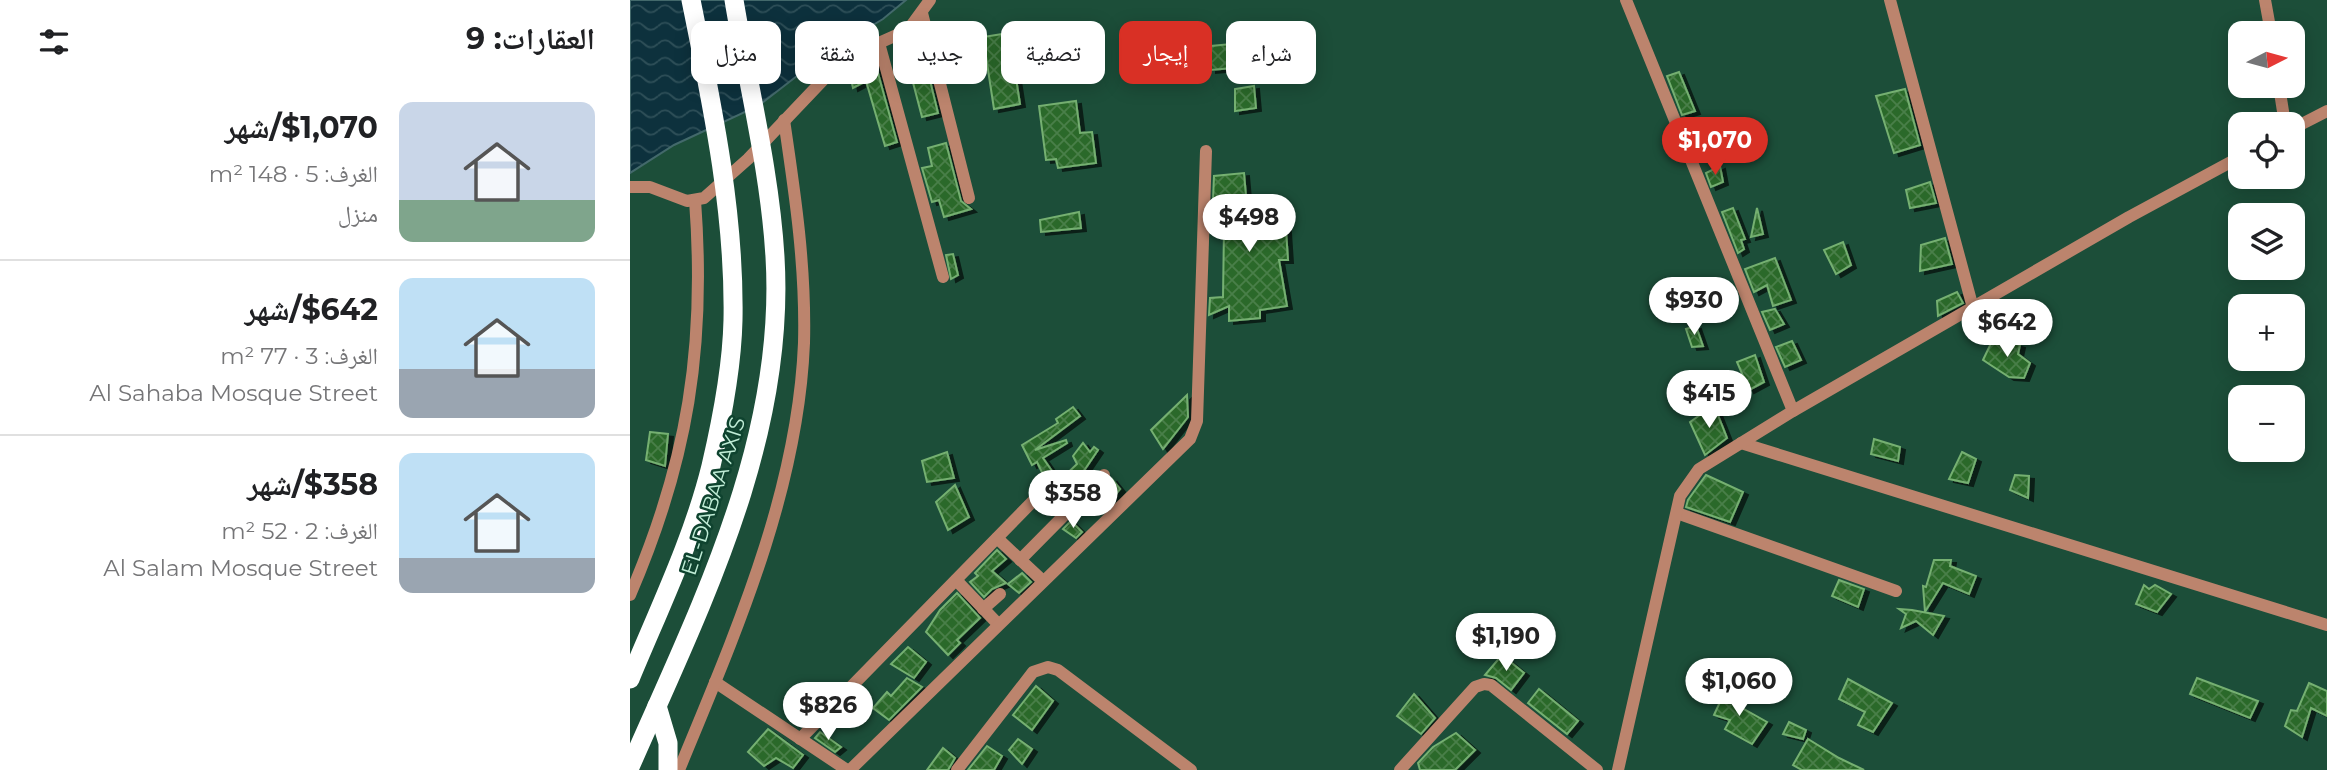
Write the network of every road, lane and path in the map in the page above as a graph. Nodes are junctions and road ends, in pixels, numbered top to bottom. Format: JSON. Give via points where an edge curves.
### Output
{"nodes":[{"id":1,"x":691,"y":0,"type":"edge"},
{"id":2,"x":734,"y":0,"type":"edge"},
{"id":3,"x":930,"y":0,"type":"edge"},
{"id":4,"x":1626,"y":0,"type":"edge"},
{"id":5,"x":1890,"y":0,"type":"edge"},
{"id":6,"x":2265,"y":0,"type":"edge"},
{"id":7,"x":922,"y":13,"type":"junction"},
{"id":8,"x":2269,"y":21,"type":"edge"},
{"id":9,"x":879,"y":43,"type":"joint"},
{"id":10,"x":819,"y":84,"type":"edge"},
{"id":11,"x":2327,"y":111,"type":"edge"},
{"id":12,"x":784,"y":120,"type":"junction"},
{"id":13,"x":2305,"y":122,"type":"edge"},
{"id":14,"x":1206,"y":151,"type":"dead end"},
{"id":15,"x":2228,"y":163,"type":"edge"},
{"id":16,"x":630,"y":187,"type":"edge"},
{"id":17,"x":969,"y":198,"type":"dead end"},
{"id":18,"x":695,"y":201,"type":"junction"},
{"id":19,"x":943,"y":277,"type":"dead end"},
{"id":20,"x":1973,"y":308,"type":"junction"},
{"id":21,"x":1793,"y":411,"type":"junction"},
{"id":22,"x":1741,"y":443,"type":"junction"},
{"id":23,"x":1104,"y":475,"type":"dead end"},
{"id":24,"x":1036,"y":498,"type":"dead end"},
{"id":25,"x":1677,"y":513,"type":"junction"},
{"id":26,"x":997,"y":538,"type":"junction"},
{"id":27,"x":1020,"y":560,"type":"junction"},
{"id":28,"x":956,"y":580,"type":"junction"},
{"id":29,"x":1043,"y":581,"type":"junction"},
{"id":30,"x":1896,"y":592,"type":"dead end"},
{"id":31,"x":1000,"y":594,"type":"dead end"},
{"id":32,"x":630,"y":595,"type":"edge"},
{"id":33,"x":983,"y":609,"type":"junction"},
{"id":34,"x":998,"y":624,"type":"junction"},
{"id":35,"x":2327,"y":625,"type":"edge"},
{"id":36,"x":630,"y":679,"type":"edge"},
{"id":37,"x":715,"y":682,"type":"junction"},
{"id":38,"x":657,"y":706,"type":"junction"},
{"id":39,"x":800,"y":739,"type":"junction"},
{"id":40,"x":630,"y":767,"type":"edge"},
{"id":41,"x":668,"y":770,"type":"edge"},
{"id":42,"x":679,"y":770,"type":"edge"},
{"id":43,"x":848,"y":770,"type":"edge"},
{"id":44,"x":957,"y":770,"type":"edge"},
{"id":45,"x":1191,"y":770,"type":"edge"},
{"id":46,"x":1400,"y":770,"type":"edge"},
{"id":47,"x":1597,"y":770,"type":"edge"},
{"id":48,"x":1618,"y":770,"type":"edge"}],
"edges":[{"from":1,"to":36,"type":"highway","name":"EL-DABAA AXIS","via":[[727,214],[732,265],[730,356],[710,468],[684,548]]},
{"from":2,"to":38,"type":"highway","name":"EL-DABAA AXIS","via":[[772,223],[775,309],[770,362],[758,436],[733,523]]},
{"from":3,"to":7,"type":"street"},
{"from":4,"to":21,"type":"street"},
{"from":5,"to":20,"type":"street"},
{"from":6,"to":8,"type":"street"},
{"from":7,"to":9,"type":"street","via":[[908,30]]},
{"from":7,"to":17,"type":"street"},
{"from":9,"to":19,"type":"street"},
{"from":10,"to":12,"type":"street"},
{"from":11,"to":13,"type":"street"},
{"from":12,"to":18,"type":"street","via":[[712,193]]},
{"from":12,"to":37,"type":"street","via":[[804,288],[799,402],[788,463],[759,567]]},
{"from":14,"to":29,"type":"street","via":[[1195,430],[1181,449]]},
{"from":15,"to":20,"type":"street"},
{"from":16,"to":18,"type":"street","via":[[650,187],[679,200]]},
{"from":18,"to":32,"type":"street","via":[[700,298],[692,393],[669,495]]},
{"from":20,"to":21,"type":"street"},
{"from":21,"to":22,"type":"street"},
{"from":22,"to":25,"type":"street","via":[[1691,476]]},
{"from":22,"to":35,"type":"street"},
{"from":23,"to":27,"type":"street"},
{"from":24,"to":26,"type":"street"},
{"from":25,"to":30,"type":"street"},
{"from":25,"to":48,"type":"street"},
{"from":26,"to":27,"type":"street"},
{"from":26,"to":28,"type":"street"},
{"from":27,"to":29,"type":"street"},
{"from":28,"to":33,"type":"street"},
{"from":28,"to":39,"type":"street"},
{"from":29,"to":34,"type":"street"},
{"from":31,"to":33,"type":"street"},
{"from":33,"to":34,"type":"street"},
{"from":34,"to":43,"type":"street"},
{"from":37,"to":39,"type":"street"},
{"from":37,"to":42,"type":"street"},
{"from":38,"to":40,"type":"highway","name":"EL-DABAA AXIS"},
{"from":38,"to":41,"type":"highway","via":[[668,743]]},
{"from":39,"to":43,"type":"street"},
{"from":44,"to":45,"type":"street","via":[[1033,672],[1048,667]]},
{"from":46,"to":47,"type":"street","via":[[1475,687],[1484,684]]}]}
